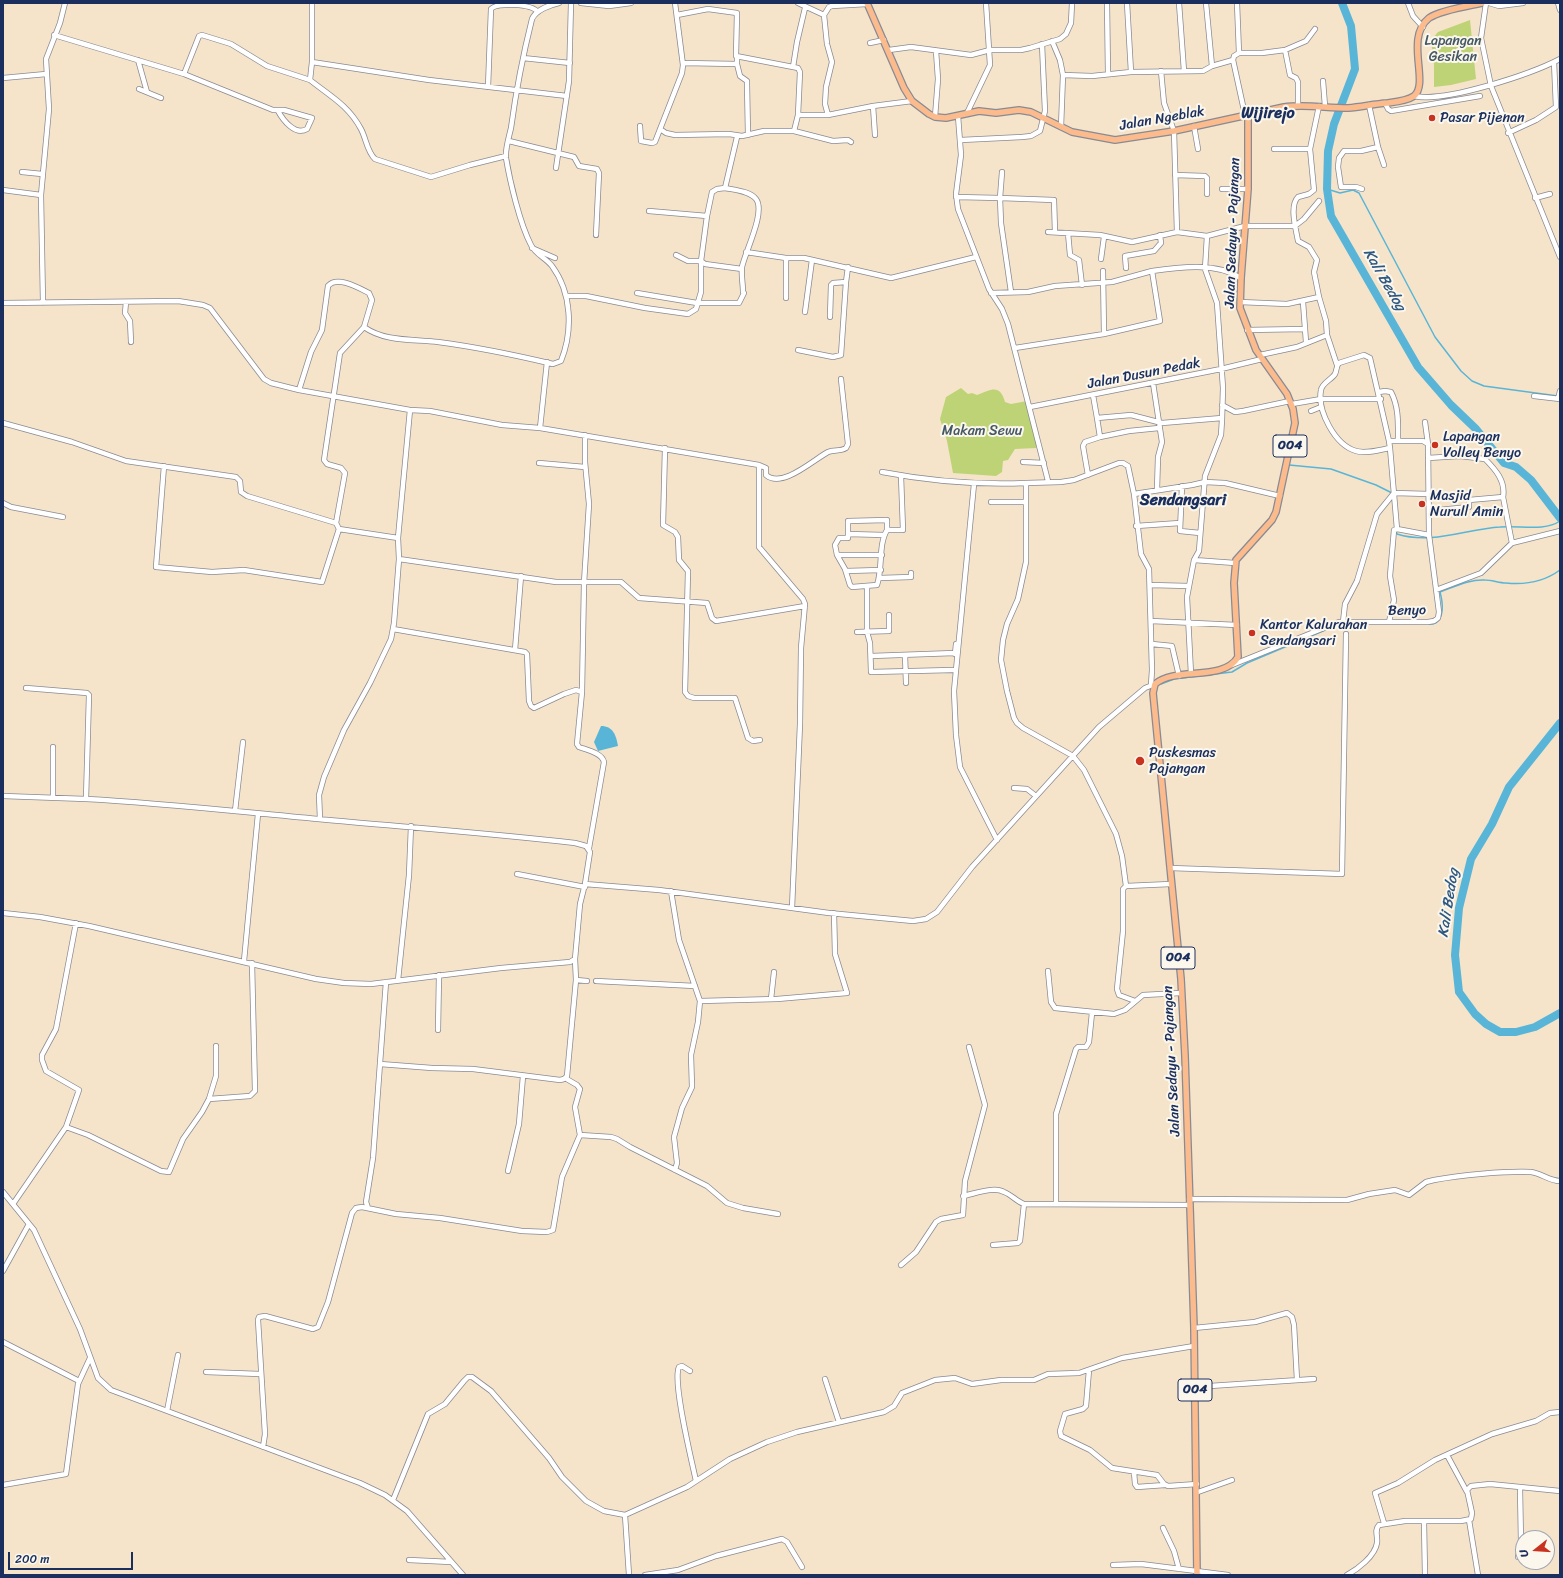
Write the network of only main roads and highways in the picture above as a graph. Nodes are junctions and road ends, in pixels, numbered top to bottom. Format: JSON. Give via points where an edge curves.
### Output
{"nodes":[{"id":1,"x":1482,"y":3,"type":"edge"},
{"id":2,"x":867,"y":4,"type":"edge"},
{"id":3,"x":1246,"y":115,"type":"junction"},
{"id":4,"x":1198,"y":1573,"type":"edge"}],
"edges":[{"from":1,"to":3,"type":"main road","name":"Jalan Ngeblak","via":[[1434,16],[1426,22],[1417,41],[1420,82],[1414,96],[1400,101],[1347,108],[1298,105]]},
{"from":2,"to":3,"type":"main road","name":"Jalan Ngeblak","via":[[904,88],[912,101],[935,117],[946,118],[978,111],[996,113],[1019,110],[1036,113],[1084,136],[1115,140],[1174,131]]},
{"from":3,"to":4,"type":"main road","name":"Jalan Sedayu - Pajangan","number":"004","via":[[1248,189],[1240,278],[1241,313],[1261,357],[1291,402],[1295,423],[1274,516],[1235,563],[1238,654],[1232,665],[1159,681],[1153,685],[1181,993],[1194,1328]]}]}
